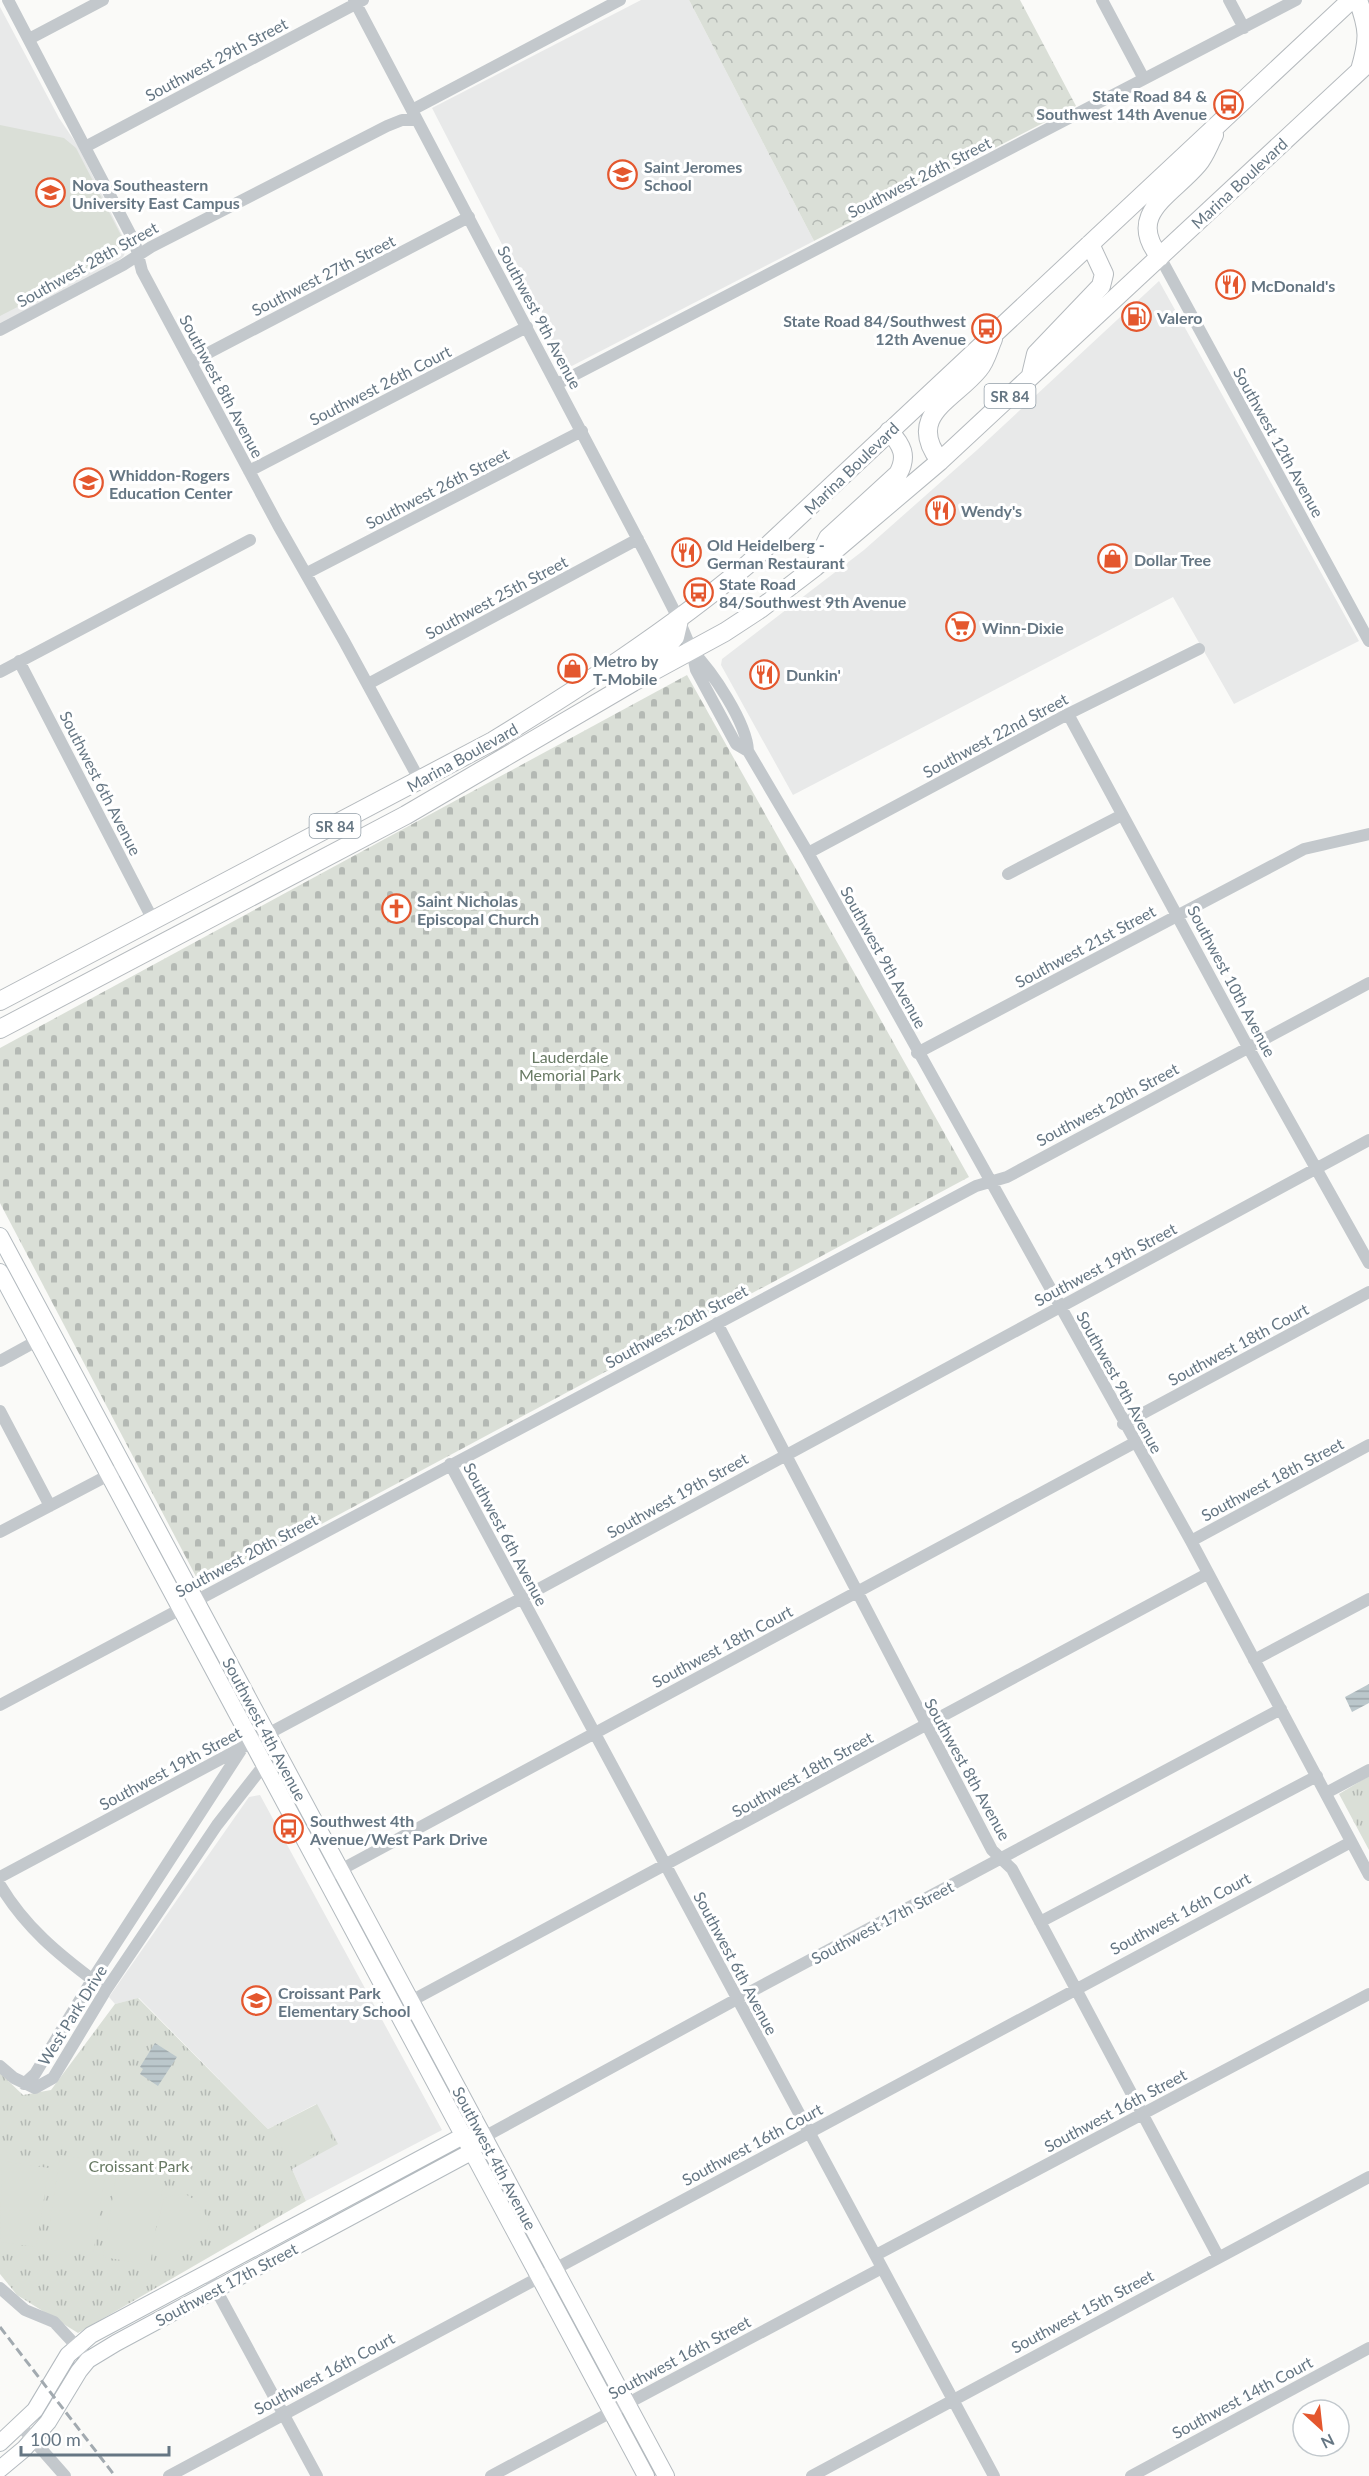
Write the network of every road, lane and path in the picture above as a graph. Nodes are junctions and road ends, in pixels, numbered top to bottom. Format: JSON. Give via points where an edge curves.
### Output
{"nodes":[{"id":1,"x":8,"y":0,"type":"edge"},
{"id":2,"x":103,"y":0,"type":"edge"},
{"id":3,"x":620,"y":0,"type":"edge"},
{"id":4,"x":1102,"y":0,"type":"edge"},
{"id":5,"x":1229,"y":0,"type":"edge"},
{"id":6,"x":1296,"y":0,"type":"edge"},
{"id":7,"x":1351,"y":0,"type":"edge"},
{"id":8,"x":1358,"y":0,"type":"edge"},
{"id":9,"x":358,"y":1,"type":"edge"},
{"id":10,"x":1244,"y":28,"type":"junction"},
{"id":11,"x":29,"y":39,"type":"junction"},
{"id":12,"x":1364,"y":66,"type":"edge"},
{"id":13,"x":1144,"y":79,"type":"junction"},
{"id":14,"x":415,"y":115,"type":"junction"},
{"id":15,"x":1220,"y":123,"type":"junction"},
{"id":16,"x":85,"y":147,"type":"junction"},
{"id":17,"x":469,"y":217,"type":"junction"},
{"id":18,"x":1090,"y":244,"type":"junction"},
{"id":19,"x":138,"y":256,"type":"junction"},
{"id":20,"x":1160,"y":258,"type":"junction"},
{"id":21,"x":527,"y":327,"type":"junction"},
{"id":22,"x":0,"y":330,"type":"edge"},
{"id":23,"x":996,"y":332,"type":"junction"},
{"id":24,"x":191,"y":362,"type":"junction"},
{"id":25,"x":1031,"y":376,"type":"junction"},
{"id":26,"x":557,"y":384,"type":"junction"},
{"id":27,"x":582,"y":431,"type":"junction"},
{"id":28,"x":889,"y":431,"type":"junction"},
{"id":29,"x":940,"y":461,"type":"junction"},
{"id":30,"x":249,"y":471,"type":"junction"},
{"id":31,"x":638,"y":539,"type":"junction"},
{"id":32,"x":250,"y":540,"type":"dead end"},
{"id":33,"x":815,"y":567,"type":"junction"},
{"id":34,"x":307,"y":573,"type":"junction"},
{"id":35,"x":679,"y":620,"type":"junction"},
{"id":36,"x":1369,"y":641,"type":"edge"},
{"id":37,"x":1199,"y":649,"type":"dead end"},
{"id":38,"x":692,"y":651,"type":"junction"},
{"id":39,"x":19,"y":661,"type":"junction"},
{"id":40,"x":0,"y":672,"type":"edge"},
{"id":41,"x":368,"y":684,"type":"junction"},
{"id":42,"x":599,"y":702,"type":"junction"},
{"id":43,"x":1068,"y":714,"type":"junction"},
{"id":44,"x":420,"y":781,"type":"junction"},
{"id":45,"x":406,"y":815,"type":"junction"},
{"id":46,"x":1122,"y":815,"type":"junction"},
{"id":47,"x":1369,"y":834,"type":"edge"},
{"id":48,"x":808,"y":853,"type":"junction"},
{"id":49,"x":1008,"y":874,"type":"dead end"},
{"id":50,"x":1178,"y":916,"type":"junction"},
{"id":51,"x":153,"y":920,"type":"junction"},
{"id":52,"x":1369,"y":983,"type":"edge"},
{"id":53,"x":0,"y":1001,"type":"edge"},
{"id":54,"x":0,"y":1029,"type":"edge"},
{"id":55,"x":1248,"y":1047,"type":"junction"},
{"id":56,"x":917,"y":1053,"type":"junction"},
{"id":57,"x":1369,"y":1140,"type":"edge"},
{"id":58,"x":1316,"y":1169,"type":"junction"},
{"id":59,"x":989,"y":1182,"type":"junction"},
{"id":60,"x":0,"y":1236,"type":"edge"},
{"id":61,"x":1369,"y":1263,"type":"edge"},
{"id":62,"x":0,"y":1272,"type":"edge"},
{"id":63,"x":1369,"y":1292,"type":"edge"},
{"id":64,"x":1059,"y":1307,"type":"junction"},
{"id":65,"x":717,"y":1323,"type":"junction"},
{"id":66,"x":52,"y":1333,"type":"junction"},
{"id":67,"x":37,"y":1341,"type":"junction"},
{"id":68,"x":0,"y":1360,"type":"edge"},
{"id":69,"x":0,"y":1411,"type":"edge"},
{"id":70,"x":1123,"y":1424,"type":"junction"},
{"id":71,"x":1134,"y":1443,"type":"junction"},
{"id":72,"x":1369,"y":1445,"type":"edge"},
{"id":73,"x":785,"y":1454,"type":"junction"},
{"id":74,"x":450,"y":1464,"type":"junction"},
{"id":75,"x":124,"y":1467,"type":"junction"},
{"id":76,"x":109,"y":1475,"type":"junction"},
{"id":77,"x":50,"y":1506,"type":"junction"},
{"id":78,"x":0,"y":1533,"type":"edge"},
{"id":79,"x":1191,"y":1541,"type":"junction"},
{"id":80,"x":1207,"y":1574,"type":"junction"},
{"id":81,"x":856,"y":1592,"type":"junction"},
{"id":82,"x":522,"y":1598,"type":"junction"},
{"id":83,"x":1369,"y":1599,"type":"edge"},
{"id":84,"x":189,"y":1604,"type":"junction"},
{"id":85,"x":1254,"y":1660,"type":"junction"},
{"id":86,"x":0,"y":1705,"type":"edge"},
{"id":87,"x":1281,"y":1709,"type":"junction"},
{"id":88,"x":925,"y":1725,"type":"junction"},
{"id":89,"x":593,"y":1734,"type":"junction"},
{"id":90,"x":268,"y":1735,"type":"junction"},
{"id":91,"x":247,"y":1746,"type":"junction"},
{"id":92,"x":264,"y":1765,"type":"junction"},
{"id":93,"x":1369,"y":1770,"type":"edge"},
{"id":94,"x":1317,"y":1776,"type":"junction"},
{"id":95,"x":1326,"y":1793,"type":"junction"},
{"id":96,"x":1351,"y":1842,"type":"junction"},
{"id":97,"x":1000,"y":1858,"type":"junction"},
{"id":98,"x":666,"y":1866,"type":"junction"},
{"id":99,"x":333,"y":1874,"type":"junction"},
{"id":100,"x":1369,"y":1875,"type":"edge"},
{"id":101,"x":0,"y":1877,"type":"edge"},
{"id":102,"x":0,"y":1885,"type":"edge"},
{"id":103,"x":1040,"y":1922,"type":"junction"},
{"id":104,"x":92,"y":1980,"type":"junction"},
{"id":105,"x":1076,"y":1987,"type":"junction"},
{"id":106,"x":106,"y":1990,"type":"junction"},
{"id":107,"x":1369,"y":1994,"type":"edge"},
{"id":108,"x":737,"y":1998,"type":"junction"},
{"id":109,"x":411,"y":2001,"type":"junction"},
{"id":110,"x":0,"y":2066,"type":"edge"},
{"id":111,"x":24,"y":2084,"type":"junction"},
{"id":112,"x":1142,"y":2114,"type":"junction"},
{"id":113,"x":807,"y":2132,"type":"junction"},
{"id":114,"x":463,"y":2136,"type":"junction"},
{"id":115,"x":484,"y":2138,"type":"junction"},
{"id":116,"x":471,"y":2152,"type":"junction"},
{"id":117,"x":1369,"y":2177,"type":"edge"},
{"id":118,"x":876,"y":2255,"type":"junction"},
{"id":119,"x":1218,"y":2256,"type":"junction"},
{"id":120,"x":882,"y":2268,"type":"junction"},
{"id":121,"x":555,"y":2269,"type":"junction"},
{"id":122,"x":207,"y":2273,"type":"junction"},
{"id":123,"x":540,"y":2277,"type":"junction"},
{"id":124,"x":0,"y":2288,"type":"edge"},
{"id":125,"x":217,"y":2289,"type":"junction"},
{"id":126,"x":76,"y":2347,"type":"junction"},
{"id":127,"x":1369,"y":2348,"type":"edge"},
{"id":128,"x":88,"y":2360,"type":"junction"},
{"id":129,"x":953,"y":2400,"type":"junction"},
{"id":130,"x":627,"y":2403,"type":"junction"},
{"id":131,"x":611,"y":2411,"type":"junction"},
{"id":132,"x":284,"y":2412,"type":"junction"},
{"id":133,"x":20,"y":2425,"type":"junction"},
{"id":134,"x":34,"y":2438,"type":"junction"},
{"id":135,"x":0,"y":2443,"type":"edge"},
{"id":136,"x":0,"y":2469,"type":"edge"},
{"id":137,"x":65,"y":2476,"type":"edge"},
{"id":138,"x":169,"y":2476,"type":"edge"},
{"id":139,"x":317,"y":2476,"type":"edge"},
{"id":140,"x":491,"y":2476,"type":"edge"},
{"id":141,"x":646,"y":2476,"type":"edge"},
{"id":142,"x":666,"y":2476,"type":"edge"},
{"id":143,"x":812,"y":2476,"type":"edge"},
{"id":144,"x":994,"y":2476,"type":"edge"},
{"id":145,"x":1131,"y":2476,"type":"edge"}],
"edges":[{"from":1,"to":11,"type":"street","name":"Southwest 8th Avenue"},
{"from":2,"to":11,"type":"street"},
{"from":3,"to":14,"type":"street","name":"Southwest 28th Street"},
{"from":4,"to":13,"type":"street"},
{"from":5,"to":10,"type":"street"},
{"from":6,"to":10,"type":"street","name":"Southwest 26th Street"},
{"from":7,"to":15,"type":"main road","name":"Marina Boulevard","number":"SR 84"},
{"from":8,"to":12,"type":"main road","via":[[1368,33]]},
{"from":9,"to":14,"type":"street","name":"Southwest 9th Avenue"},
{"from":9,"to":16,"type":"street","name":"Southwest 29th Street"},
{"from":10,"to":13,"type":"street","name":"Southwest 26th Street"},
{"from":11,"to":16,"type":"street","name":"Southwest 8th Avenue"},
{"from":12,"to":20,"type":"main road","name":"Marina Boulevard","number":"SR 84"},
{"from":13,"to":26,"type":"street","name":"Southwest 26th Street"},
{"from":14,"to":17,"type":"street","name":"Southwest 9th Avenue"},
{"from":14,"to":19,"type":"street","name":"Southwest 28th Street"},
{"from":15,"to":18,"type":"main road","name":"Marina Boulevard","number":"SR 84"},
{"from":15,"to":20,"type":"main road","via":[[1200,162],[1147,219],[1150,245]]},
{"from":16,"to":19,"type":"street","name":"Southwest 8th Avenue"},
{"from":17,"to":21,"type":"street","name":"Southwest 9th Avenue"},
{"from":17,"to":24,"type":"street","name":"Southwest 27th Street"},
{"from":18,"to":23,"type":"main road","name":"Marina Boulevard","number":"SR 84"},
{"from":18,"to":25,"type":"main road","via":[[1102,268],[1101,286],[1036,354]]},
{"from":19,"to":22,"type":"street","name":"Southwest 28th Street"},
{"from":19,"to":24,"type":"street","name":"Southwest 8th Avenue","via":[[142,271]]},
{"from":20,"to":25,"type":"main road","name":"Marina Boulevard","number":"SR 84"},
{"from":20,"to":36,"type":"street","name":"Southwest 12th Avenue"},
{"from":21,"to":26,"type":"street","name":"Southwest 9th Avenue"},
{"from":21,"to":30,"type":"street","name":"Southwest 26th Court"},
{"from":23,"to":28,"type":"main road","name":"Marina Boulevard","number":"SR 84"},
{"from":23,"to":29,"type":"main road","via":[[981,367],[935,411],[927,426],[930,448]]},
{"from":24,"to":30,"type":"street","name":"Southwest 8th Avenue"},
{"from":25,"to":29,"type":"main road","name":"Marina Boulevard","number":"SR 84"},
{"from":26,"to":27,"type":"street","name":"Southwest 9th Avenue"},
{"from":27,"to":31,"type":"street","name":"Southwest 9th Avenue"},
{"from":27,"to":34,"type":"street","name":"Southwest 26th Street"},
{"from":28,"to":33,"type":"main road","via":[[903,450],[898,474],[828,538]]},
{"from":28,"to":35,"type":"main road","name":"Marina Boulevard","number":"SR 84","via":[[747,565]]},
{"from":29,"to":33,"type":"main road","name":"Marina Boulevard","number":"SR 84"},
{"from":30,"to":34,"type":"street","name":"Southwest 8th Avenue"},
{"from":31,"to":35,"type":"street","name":"Southwest 9th Avenue"},
{"from":31,"to":41,"type":"street","name":"Southwest 25th Street"},
{"from":32,"to":39,"type":"street"},
{"from":33,"to":38,"type":"main road","name":"Marina Boulevard","number":"SR 84","via":[[760,609]]},
{"from":34,"to":41,"type":"street","name":"Southwest 8th Avenue"},
{"from":35,"to":38,"type":"street","name":"Southwest 9th Avenue"},
{"from":35,"to":42,"type":"main road","via":[[670,643],[614,681]]},
{"from":35,"to":44,"type":"main road","name":"Marina Boulevard","number":"SR 84","via":[[535,716]]},
{"from":37,"to":43,"type":"street","name":"Southwest 22nd Street"},
{"from":38,"to":42,"type":"main road","name":"Marina Boulevard","number":"SR 84"},
{"from":38,"to":48,"type":"street","name":"Southwest 9th Avenue","via":[[707,665],[747,738],[747,751]]},
{"from":39,"to":40,"type":"street"},
{"from":39,"to":51,"type":"street","name":"Southwest 6th Avenue"},
{"from":41,"to":44,"type":"street","name":"Southwest 8th Avenue"},
{"from":42,"to":45,"type":"main road","name":"Marina Boulevard","number":"SR 84"},
{"from":43,"to":46,"type":"street","name":"Southwest 10th Avenue"},
{"from":43,"to":48,"type":"street","name":"Southwest 22nd Street"},
{"from":44,"to":45,"type":"main road","via":[[419,792]]},
{"from":44,"to":51,"type":"main road","name":"Marina Boulevard","number":"SR 84"},
{"from":45,"to":54,"type":"main road","name":"Marina Boulevard","number":"SR 84"},
{"from":46,"to":49,"type":"street"},
{"from":46,"to":50,"type":"street","name":"Southwest 10th Avenue"},
{"from":47,"to":50,"type":"street","name":"Southwest 21st Street","via":[[1304,849]]},
{"from":48,"to":56,"type":"street","name":"Southwest 9th Avenue"},
{"from":50,"to":55,"type":"street","name":"Southwest 10th Avenue"},
{"from":50,"to":56,"type":"street","name":"Southwest 21st Street"},
{"from":51,"to":53,"type":"main road","name":"Marina Boulevard","number":"SR 84"},
{"from":52,"to":55,"type":"street","name":"Southwest 20th Street"},
{"from":55,"to":58,"type":"street","name":"Southwest 10th Avenue"},
{"from":55,"to":59,"type":"street","name":"Southwest 20th Street","via":[[1007,1177]]},
{"from":56,"to":59,"type":"street","name":"Southwest 9th Avenue"},
{"from":57,"to":58,"type":"street","name":"Southwest 19th Street"},
{"from":58,"to":61,"type":"street","name":"Southwest 10th Avenue"},
{"from":58,"to":64,"type":"street","name":"Southwest 19th Street"},
{"from":59,"to":64,"type":"street","name":"Southwest 9th Avenue"},
{"from":59,"to":65,"type":"street","name":"Southwest 20th Street"},
{"from":60,"to":66,"type":"main road","name":"Southwest 4th Avenue"},
{"from":62,"to":67,"type":"main road","name":"Southwest 4th Avenue"},
{"from":63,"to":70,"type":"street","name":"Southwest 18th Court"},
{"from":64,"to":70,"type":"street","name":"Southwest 9th Avenue"},
{"from":64,"to":73,"type":"street","name":"Southwest 19th Street"},
{"from":65,"to":73,"type":"street","name":"Southwest 8th Avenue"},
{"from":65,"to":74,"type":"street","name":"Southwest 20th Street"},
{"from":66,"to":67,"type":"street"},
{"from":66,"to":75,"type":"main road","name":"Southwest 4th Avenue"},
{"from":67,"to":68,"type":"street"},
{"from":67,"to":76,"type":"main road","name":"Southwest 4th Avenue"},
{"from":69,"to":77,"type":"street"},
{"from":70,"to":71,"type":"street","name":"Southwest 9th Avenue"},
{"from":71,"to":79,"type":"street","name":"Southwest 9th Avenue"},
{"from":71,"to":81,"type":"street","name":"Southwest 18th Court"},
{"from":72,"to":79,"type":"street","name":"Southwest 18th Street"},
{"from":73,"to":81,"type":"street","name":"Southwest 8th Avenue"},
{"from":73,"to":82,"type":"street","name":"Southwest 19th Street"},
{"from":74,"to":82,"type":"street","name":"Southwest 6th Avenue"},
{"from":74,"to":84,"type":"street","name":"Southwest 20th Street"},
{"from":75,"to":76,"type":"street"},
{"from":75,"to":84,"type":"main road","name":"Southwest 4th Avenue"},
{"from":76,"to":77,"type":"street"},
{"from":76,"to":84,"type":"main road","name":"Southwest 4th Avenue"},
{"from":77,"to":78,"type":"street"},
{"from":79,"to":80,"type":"street","name":"Southwest 9th Avenue"},
{"from":80,"to":85,"type":"street","name":"Southwest 9th Avenue"},
{"from":80,"to":88,"type":"street","name":"Southwest 18th Street"},
{"from":81,"to":88,"type":"street","name":"Southwest 8th Avenue"},
{"from":81,"to":89,"type":"street","name":"Southwest 18th Court"},
{"from":82,"to":89,"type":"street","name":"Southwest 6th Avenue"},
{"from":82,"to":90,"type":"street","name":"Southwest 19th Street"},
{"from":83,"to":85,"type":"street"},
{"from":84,"to":86,"type":"street","name":"Southwest 20th Street"},
{"from":84,"to":90,"type":"main road","name":"Southwest 4th Avenue"},
{"from":84,"to":91,"type":"main road","name":"Southwest 4th Avenue"},
{"from":85,"to":87,"type":"street","name":"Southwest 9th Avenue"},
{"from":87,"to":94,"type":"street","name":"Southwest 9th Avenue"},
{"from":87,"to":97,"type":"street","name":"Southwest 17th Street"},
{"from":88,"to":97,"type":"street","name":"Southwest 8th Avenue","via":[[992,1850]]},
{"from":88,"to":98,"type":"street","name":"Southwest 18th Street"},
{"from":89,"to":98,"type":"street","name":"Southwest 6th Avenue"},
{"from":89,"to":99,"type":"street","name":"Southwest 18th Court"},
{"from":90,"to":91,"type":"street","name":"Southwest 19th Street"},
{"from":90,"to":99,"type":"main road","name":"Southwest 4th Avenue"},
{"from":91,"to":92,"type":"main road","name":"Southwest 4th Avenue"},
{"from":91,"to":101,"type":"street","name":"Southwest 19th Street"},
{"from":91,"to":104,"type":"street","name":"West Park Drive"},
{"from":92,"to":99,"type":"main road","name":"Southwest 4th Avenue"},
{"from":92,"to":106,"type":"street","name":"West Park Drive","via":[[218,1825]]},
{"from":93,"to":95,"type":"street"},
{"from":94,"to":95,"type":"street","name":"Southwest 9th Avenue"},
{"from":94,"to":103,"type":"street"},
{"from":95,"to":96,"type":"street","name":"Southwest 9th Avenue"},
{"from":96,"to":100,"type":"street","name":"Southwest 9th Avenue"},
{"from":96,"to":105,"type":"street","name":"Southwest 16th Court"},
{"from":97,"to":103,"type":"street","name":"Southwest 8th Avenue","via":[[1012,1869]]},
{"from":97,"to":108,"type":"street","name":"Southwest 17th Street"},
{"from":98,"to":108,"type":"street","name":"Southwest 6th Avenue"},
{"from":98,"to":109,"type":"street","name":"Southwest 18th Street"},
{"from":99,"to":109,"type":"main road","name":"Southwest 4th Avenue"},
{"from":99,"to":114,"type":"main road","name":"Southwest 4th Avenue"},
{"from":102,"to":104,"type":"street","via":[[37,1935]]},
{"from":103,"to":105,"type":"street","name":"Southwest 8th Avenue"},
{"from":104,"to":106,"type":"street"},
{"from":104,"to":111,"type":"street","name":"West Park Drive","via":[[35,2074]]},
{"from":105,"to":112,"type":"street","name":"Southwest 8th Avenue"},
{"from":105,"to":113,"type":"street","name":"Southwest 16th Court"},
{"from":106,"to":111,"type":"street","name":"West Park Drive","via":[[53,2078],[35,2088]]},
{"from":107,"to":112,"type":"street","name":"Southwest 16th Street"},
{"from":108,"to":113,"type":"street","name":"Southwest 6th Avenue"},
{"from":108,"to":115,"type":"street","name":"Southwest 17th Street"},
{"from":109,"to":115,"type":"main road","name":"Southwest 4th Avenue"},
{"from":110,"to":111,"type":"street"},
{"from":112,"to":118,"type":"street","name":"Southwest 16th Street"},
{"from":112,"to":119,"type":"street","name":"Southwest 8th Avenue"},
{"from":113,"to":118,"type":"street","name":"Southwest 6th Avenue"},
{"from":113,"to":121,"type":"street","name":"Southwest 16th Court"},
{"from":114,"to":115,"type":"main road"},
{"from":114,"to":116,"type":"main road","name":"Southwest 4th Avenue"},
{"from":114,"to":122,"type":"main road","name":"Southwest 17th Street"},
{"from":115,"to":116,"type":"main road","name":"Southwest 17th Street"},
{"from":115,"to":121,"type":"main road","name":"Southwest 4th Avenue"},
{"from":116,"to":123,"type":"main road","name":"Southwest 4th Avenue"},
{"from":116,"to":125,"type":"main road","name":"Southwest 17th Street"},
{"from":117,"to":119,"type":"street","name":"Southwest 15th Street"},
{"from":118,"to":120,"type":"street","name":"Southwest 6th Avenue"},
{"from":119,"to":129,"type":"street","name":"Southwest 15th Street"},
{"from":120,"to":129,"type":"street","name":"Southwest 6th Avenue"},
{"from":120,"to":130,"type":"street","name":"Southwest 16th Street"},
{"from":121,"to":123,"type":"street","name":"Southwest 16th Court"},
{"from":121,"to":130,"type":"main road","name":"Southwest 4th Avenue"},
{"from":122,"to":125,"type":"street"},
{"from":122,"to":126,"type":"main road","name":"Southwest 17th Street","via":[[91,2335]]},
{"from":123,"to":131,"type":"main road","name":"Southwest 4th Avenue"},
{"from":123,"to":132,"type":"street","name":"Southwest 16th Court"},
{"from":124,"to":126,"type":"street","via":[[25,2310],[54,2322]]},
{"from":125,"to":128,"type":"main road","name":"Southwest 17th Street"},
{"from":125,"to":132,"type":"street"},
{"from":126,"to":128,"type":"street"},
{"from":126,"to":133,"type":"main road","name":"Southwest 17th Street","via":[[45,2396]]},
{"from":127,"to":145,"type":"street","name":"Southwest 14th Court"},
{"from":128,"to":134,"type":"main road","name":"Southwest 17th Street"},
{"from":129,"to":143,"type":"street","name":"Southwest 15th Street"},
{"from":129,"to":144,"type":"street","name":"Southwest 6th Avenue"},
{"from":130,"to":131,"type":"street","name":"Southwest 16th Street"},
{"from":130,"to":142,"type":"main road","name":"Southwest 4th Avenue"},
{"from":131,"to":140,"type":"street","name":"Southwest 16th Street"},
{"from":131,"to":141,"type":"main road","name":"Southwest 4th Avenue"},
{"from":132,"to":138,"type":"street","name":"Southwest 16th Court"},
{"from":132,"to":139,"type":"street"},
{"from":133,"to":134,"type":"street"},
{"from":133,"to":135,"type":"main road","name":"Southwest 17th Street"},
{"from":134,"to":136,"type":"main road","name":"Southwest 17th Street"},
{"from":134,"to":137,"type":"street"}]}
